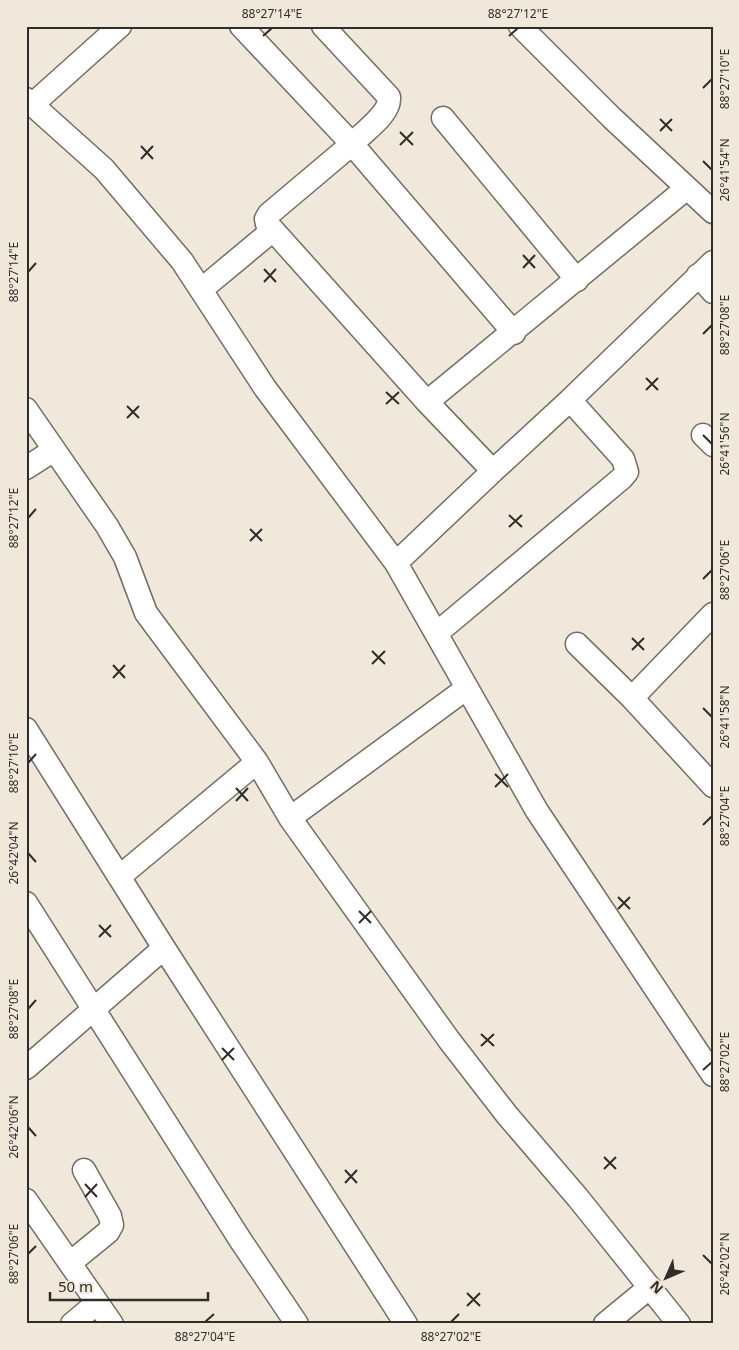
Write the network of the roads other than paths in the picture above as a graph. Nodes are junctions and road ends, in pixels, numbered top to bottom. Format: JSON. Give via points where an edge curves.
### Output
{"nodes":[{"id":1,"x":120,"y":26,"type":"edge"},
{"id":2,"x":241,"y":26,"type":"edge"},
{"id":3,"x":323,"y":26,"type":"edge"},
{"id":4,"x":520,"y":26,"type":"edge"},
{"id":5,"x":29,"y":101,"type":"edge"},
{"id":6,"x":443,"y":118,"type":"dead end"},
{"id":7,"x":352,"y":144,"type":"junction"},
{"id":8,"x":687,"y":188,"type":"junction"},
{"id":9,"x":713,"y":212,"type":"edge"},
{"id":10,"x":273,"y":230,"type":"junction"},
{"id":11,"x":705,"y":268,"type":"edge"},
{"id":12,"x":577,"y":280,"type":"junction"},
{"id":13,"x":202,"y":289,"type":"junction"},
{"id":14,"x":713,"y":292,"type":"edge"},
{"id":15,"x":514,"y":332,"type":"junction"},
{"id":16,"x":570,"y":400,"type":"junction"},
{"id":17,"x":427,"y":402,"type":"junction"},
{"id":18,"x":26,"y":409,"type":"edge"},
{"id":19,"x":54,"y":450,"type":"junction"},
{"id":20,"x":26,"y":468,"type":"edge"},
{"id":21,"x":493,"y":471,"type":"junction"},
{"id":22,"x":396,"y":563,"type":"junction"},
{"id":23,"x":713,"y":614,"type":"edge"},
{"id":24,"x":437,"y":633,"type":"junction"},
{"id":25,"x":577,"y":644,"type":"dead end"},
{"id":26,"x":467,"y":688,"type":"junction"},
{"id":27,"x":632,"y":698,"type":"junction"},
{"id":28,"x":26,"y":729,"type":"edge"},
{"id":29,"x":257,"y":762,"type":"junction"},
{"id":30,"x":713,"y":786,"type":"edge"},
{"id":31,"x":290,"y":818,"type":"junction"},
{"id":32,"x":119,"y":877,"type":"junction"},
{"id":33,"x":26,"y":904,"type":"edge"},
{"id":34,"x":164,"y":948,"type":"junction"},
{"id":35,"x":93,"y":1008,"type":"junction"},
{"id":36,"x":26,"y":1068,"type":"edge"},
{"id":37,"x":713,"y":1075,"type":"edge"},
{"id":38,"x":84,"y":1170,"type":"dead end"},
{"id":39,"x":26,"y":1200,"type":"edge"},
{"id":40,"x":70,"y":1263,"type":"junction"},
{"id":41,"x":650,"y":1287,"type":"junction"},
{"id":42,"x":97,"y":1303,"type":"junction"},
{"id":43,"x":72,"y":1324,"type":"edge"},
{"id":44,"x":112,"y":1324,"type":"edge"},
{"id":45,"x":297,"y":1324,"type":"edge"},
{"id":46,"x":406,"y":1324,"type":"edge"},
{"id":47,"x":605,"y":1324,"type":"edge"},
{"id":48,"x":679,"y":1324,"type":"edge"}],
"edges":[{"from":1,"to":5,"type":"street"},
{"from":2,"to":7,"type":"street"},
{"from":3,"to":7,"type":"street","via":[[390,103]]},
{"from":4,"to":8,"type":"street"},
{"from":5,"to":13,"type":"street","via":[[104,169]]},
{"from":6,"to":12,"type":"street"},
{"from":7,"to":10,"type":"street","via":[[269,214],[267,224]]},
{"from":7,"to":15,"type":"street"},
{"from":8,"to":9,"type":"street"},
{"from":8,"to":12,"type":"street"},
{"from":10,"to":13,"type":"street"},
{"from":10,"to":17,"type":"street"},
{"from":11,"to":14,"type":"street"},
{"from":11,"to":16,"type":"street"},
{"from":12,"to":15,"type":"street"},
{"from":13,"to":22,"type":"street","via":[[265,388]]},
{"from":15,"to":17,"type":"street"},
{"from":16,"to":21,"type":"street"},
{"from":16,"to":24,"type":"street","via":[[623,459],[627,472]]},
{"from":17,"to":21,"type":"street"},
{"from":18,"to":19,"type":"street"},
{"from":19,"to":20,"type":"street"},
{"from":19,"to":29,"type":"street","via":[[125,557],[146,613]]},
{"from":21,"to":22,"type":"street"},
{"from":22,"to":24,"type":"street"},
{"from":23,"to":27,"type":"street"},
{"from":24,"to":26,"type":"street"},
{"from":25,"to":27,"type":"street"},
{"from":26,"to":31,"type":"street"},
{"from":26,"to":37,"type":"street","via":[[537,811]]},
{"from":27,"to":30,"type":"street"},
{"from":28,"to":32,"type":"street"},
{"from":29,"to":31,"type":"street"},
{"from":29,"to":32,"type":"street"},
{"from":31,"to":41,"type":"street","via":[[489,1092]]},
{"from":32,"to":34,"type":"street"},
{"from":33,"to":35,"type":"street"},
{"from":34,"to":35,"type":"street"},
{"from":34,"to":46,"type":"street"},
{"from":35,"to":36,"type":"street"},
{"from":35,"to":45,"type":"street","via":[[240,1241]]},
{"from":38,"to":40,"type":"street","via":[[112,1225],[108,1232]]},
{"from":39,"to":40,"type":"street"},
{"from":40,"to":42,"type":"street"},
{"from":41,"to":47,"type":"street"},
{"from":41,"to":48,"type":"street"},
{"from":42,"to":43,"type":"street"},
{"from":42,"to":44,"type":"street"}]}
